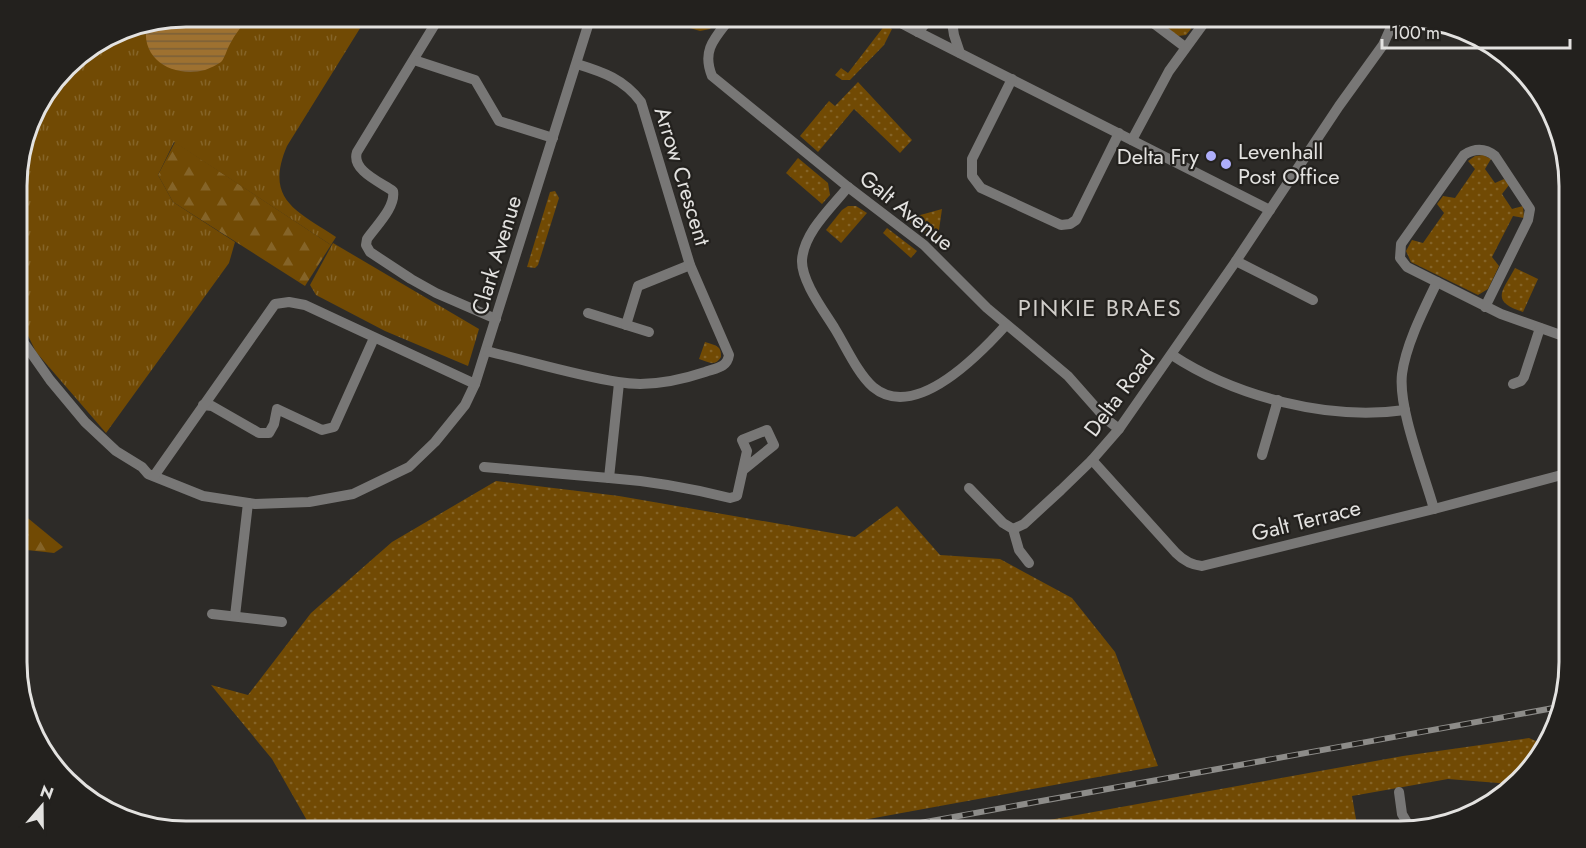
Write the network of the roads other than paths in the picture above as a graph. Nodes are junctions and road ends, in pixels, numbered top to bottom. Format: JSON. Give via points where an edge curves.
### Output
{"nodes":[{"id":1,"x":434,"y":27,"type":"edge"},
{"id":2,"x":588,"y":27,"type":"edge"},
{"id":3,"x":724,"y":27,"type":"edge"},
{"id":4,"x":909,"y":27,"type":"edge"},
{"id":5,"x":922,"y":27,"type":"edge"},
{"id":6,"x":953,"y":27,"type":"edge"},
{"id":7,"x":1159,"y":27,"type":"edge"},
{"id":8,"x":1201,"y":27,"type":"edge"},
{"id":9,"x":1391,"y":27,"type":"edge"},
{"id":10,"x":918,"y":32,"type":"junction"},
{"id":11,"x":1185,"y":47,"type":"junction"},
{"id":12,"x":960,"y":53,"type":"junction"},
{"id":13,"x":414,"y":60,"type":"junction"},
{"id":14,"x":577,"y":63,"type":"junction"},
{"id":15,"x":1012,"y":79,"type":"junction"},
{"id":16,"x":1119,"y":133,"type":"junction"},
{"id":17,"x":553,"y":138,"type":"junction"},
{"id":18,"x":1132,"y":140,"type":"junction"},
{"id":19,"x":848,"y":187,"type":"junction"},
{"id":20,"x":1270,"y":210,"type":"junction"},
{"id":21,"x":1236,"y":261,"type":"junction"},
{"id":22,"x":690,"y":265,"type":"junction"},
{"id":23,"x":1437,"y":282,"type":"junction"},
{"id":24,"x":1313,"y":300,"type":"dead end"},
{"id":25,"x":1485,"y":307,"type":"junction"},
{"id":26,"x":588,"y":313,"type":"dead end"},
{"id":27,"x":496,"y":319,"type":"junction"},
{"id":28,"x":626,"y":325,"type":"junction"},
{"id":29,"x":1006,"y":325,"type":"junction"},
{"id":30,"x":1540,"y":328,"type":"junction"},
{"id":31,"x":649,"y":332,"type":"dead end"},
{"id":32,"x":1559,"y":335,"type":"edge"},
{"id":33,"x":374,"y":338,"type":"junction"},
{"id":34,"x":27,"y":347,"type":"edge"},
{"id":35,"x":486,"y":351,"type":"junction"},
{"id":36,"x":1172,"y":354,"type":"junction"},
{"id":37,"x":619,"y":383,"type":"junction"},
{"id":38,"x":475,"y":384,"type":"junction"},
{"id":39,"x":1513,"y":384,"type":"dead end"},
{"id":40,"x":1278,"y":400,"type":"junction"},
{"id":41,"x":203,"y":405,"type":"junction"},
{"id":42,"x":1405,"y":410,"type":"junction"},
{"id":43,"x":1119,"y":429,"type":"junction"},
{"id":44,"x":1262,"y":455,"type":"dead end"},
{"id":45,"x":1092,"y":460,"type":"junction"},
{"id":46,"x":484,"y":467,"type":"dead end"},
{"id":47,"x":743,"y":470,"type":"dead end"},
{"id":48,"x":154,"y":476,"type":"junction"},
{"id":49,"x":1559,"y":476,"type":"edge"},
{"id":50,"x":609,"y":478,"type":"junction"},
{"id":51,"x":969,"y":488,"type":"dead end"},
{"id":52,"x":248,"y":503,"type":"junction"},
{"id":53,"x":1434,"y":509,"type":"junction"},
{"id":54,"x":1013,"y":529,"type":"junction"},
{"id":55,"x":1029,"y":563,"type":"dead end"},
{"id":56,"x":212,"y":614,"type":"dead end"},
{"id":57,"x":235,"y":616,"type":"junction"},
{"id":58,"x":282,"y":622,"type":"dead end"},
{"id":59,"x":1400,"y":792,"type":"dead end"},
{"id":60,"x":1406,"y":821,"type":"edge"}],
"edges":[{"from":1,"to":13,"type":"street"},
{"from":2,"to":14,"type":"street","name":"Clark Avenue"},
{"from":3,"to":19,"type":"street","name":"Galt Avenue","via":[[708,54],[712,76]]},
{"from":4,"to":10,"type":"street"},
{"from":5,"to":10,"type":"street"},
{"from":6,"to":12,"type":"street"},
{"from":7,"to":11,"type":"street"},
{"from":8,"to":11,"type":"street"},
{"from":9,"to":20,"type":"street","name":"Delta Road","via":[[1383,45]]},
{"from":10,"to":12,"type":"street"},
{"from":11,"to":18,"type":"street"},
{"from":12,"to":15,"type":"street"},
{"from":13,"to":17,"type":"street","via":[[475,80],[499,121]]},
{"from":13,"to":27,"type":"street","via":[[355,158],[357,165],[393,191],[394,196],[366,245],[370,252],[411,279]]},
{"from":14,"to":17,"type":"street","name":"Clark Avenue"},
{"from":14,"to":22,"type":"street","name":"Arrow Crescent","via":[[614,77],[641,102]]},
{"from":15,"to":16,"type":"street"},
{"from":15,"to":16,"type":"street","via":[[972,159],[972,176],[981,188],[1061,225],[1070,224],[1076,220]]},
{"from":16,"to":18,"type":"street"},
{"from":17,"to":27,"type":"street","name":"Clark Avenue"},
{"from":18,"to":20,"type":"street"},
{"from":19,"to":29,"type":"street","name":"Galt Avenue","via":[[924,245]]},
{"from":19,"to":29,"type":"street","via":[[808,239],[803,269],[821,306],[874,388],[899,398],[918,395],[966,365]]},
{"from":20,"to":21,"type":"street","name":"Delta Road"},
{"from":21,"to":24,"type":"street"},
{"from":21,"to":36,"type":"street","name":"Delta Road"},
{"from":22,"to":28,"type":"street","name":"Arrow Crescent","via":[[638,286]]},
{"from":22,"to":37,"type":"street","name":"Arrow Crescent","via":[[728,360],[722,367],[688,378]]},
{"from":23,"to":25,"type":"street"},
{"from":23,"to":25,"type":"street","via":[[1403,263],[1401,244],[1464,155],[1480,149],[1490,152],[1528,204],[1531,215]]},
{"from":23,"to":42,"type":"street","via":[[1405,357],[1401,388]]},
{"from":25,"to":30,"type":"street"},
{"from":26,"to":28,"type":"street"},
{"from":27,"to":35,"type":"street","name":"Clark Avenue"},
{"from":28,"to":31,"type":"street"},
{"from":29,"to":43,"type":"street","name":"Galt Avenue","via":[[1068,376]]},
{"from":30,"to":32,"type":"street"},
{"from":30,"to":39,"type":"street","via":[[1524,377]]},
{"from":33,"to":38,"type":"street"},
{"from":33,"to":41,"type":"street","via":[[305,305],[275,304]]},
{"from":33,"to":41,"type":"street","via":[[334,427],[322,430],[277,409],[269,433],[259,433],[212,406]]},
{"from":34,"to":48,"type":"street","name":"Clark Avenue","via":[[85,422],[117,451]]},
{"from":35,"to":37,"type":"street","name":"Arrow Crescent"},
{"from":35,"to":38,"type":"street","name":"Clark Avenue"},
{"from":36,"to":40,"type":"street","via":[[1225,382]]},
{"from":36,"to":43,"type":"street","name":"Delta Road"},
{"from":37,"to":50,"type":"street"},
{"from":38,"to":52,"type":"street","name":"Clark Avenue","via":[[465,405],[435,442],[406,469],[353,494],[309,502]]},
{"from":40,"to":42,"type":"street","via":[[1339,411]]},
{"from":40,"to":44,"type":"street"},
{"from":41,"to":48,"type":"street"},
{"from":42,"to":53,"type":"street"},
{"from":43,"to":45,"type":"street","name":"Delta Road"},
{"from":45,"to":53,"type":"street","name":"Galt Terrace","via":[[1176,553],[1194,565]]},
{"from":45,"to":54,"type":"street","name":"Delta Road","via":[[1024,524]]},
{"from":46,"to":50,"type":"street"},
{"from":47,"to":50,"type":"street","via":[[737,496],[730,498],[688,487]]},
{"from":48,"to":52,"type":"street","name":"Clark Avenue","via":[[203,496]]},
{"from":49,"to":53,"type":"street","name":"Galt Terrace"},
{"from":51,"to":54,"type":"street"},
{"from":52,"to":57,"type":"street"},
{"from":54,"to":55,"type":"street","via":[[1019,550]]},
{"from":56,"to":57,"type":"street"},
{"from":57,"to":58,"type":"street"},
{"from":59,"to":60,"type":"street"}]}
